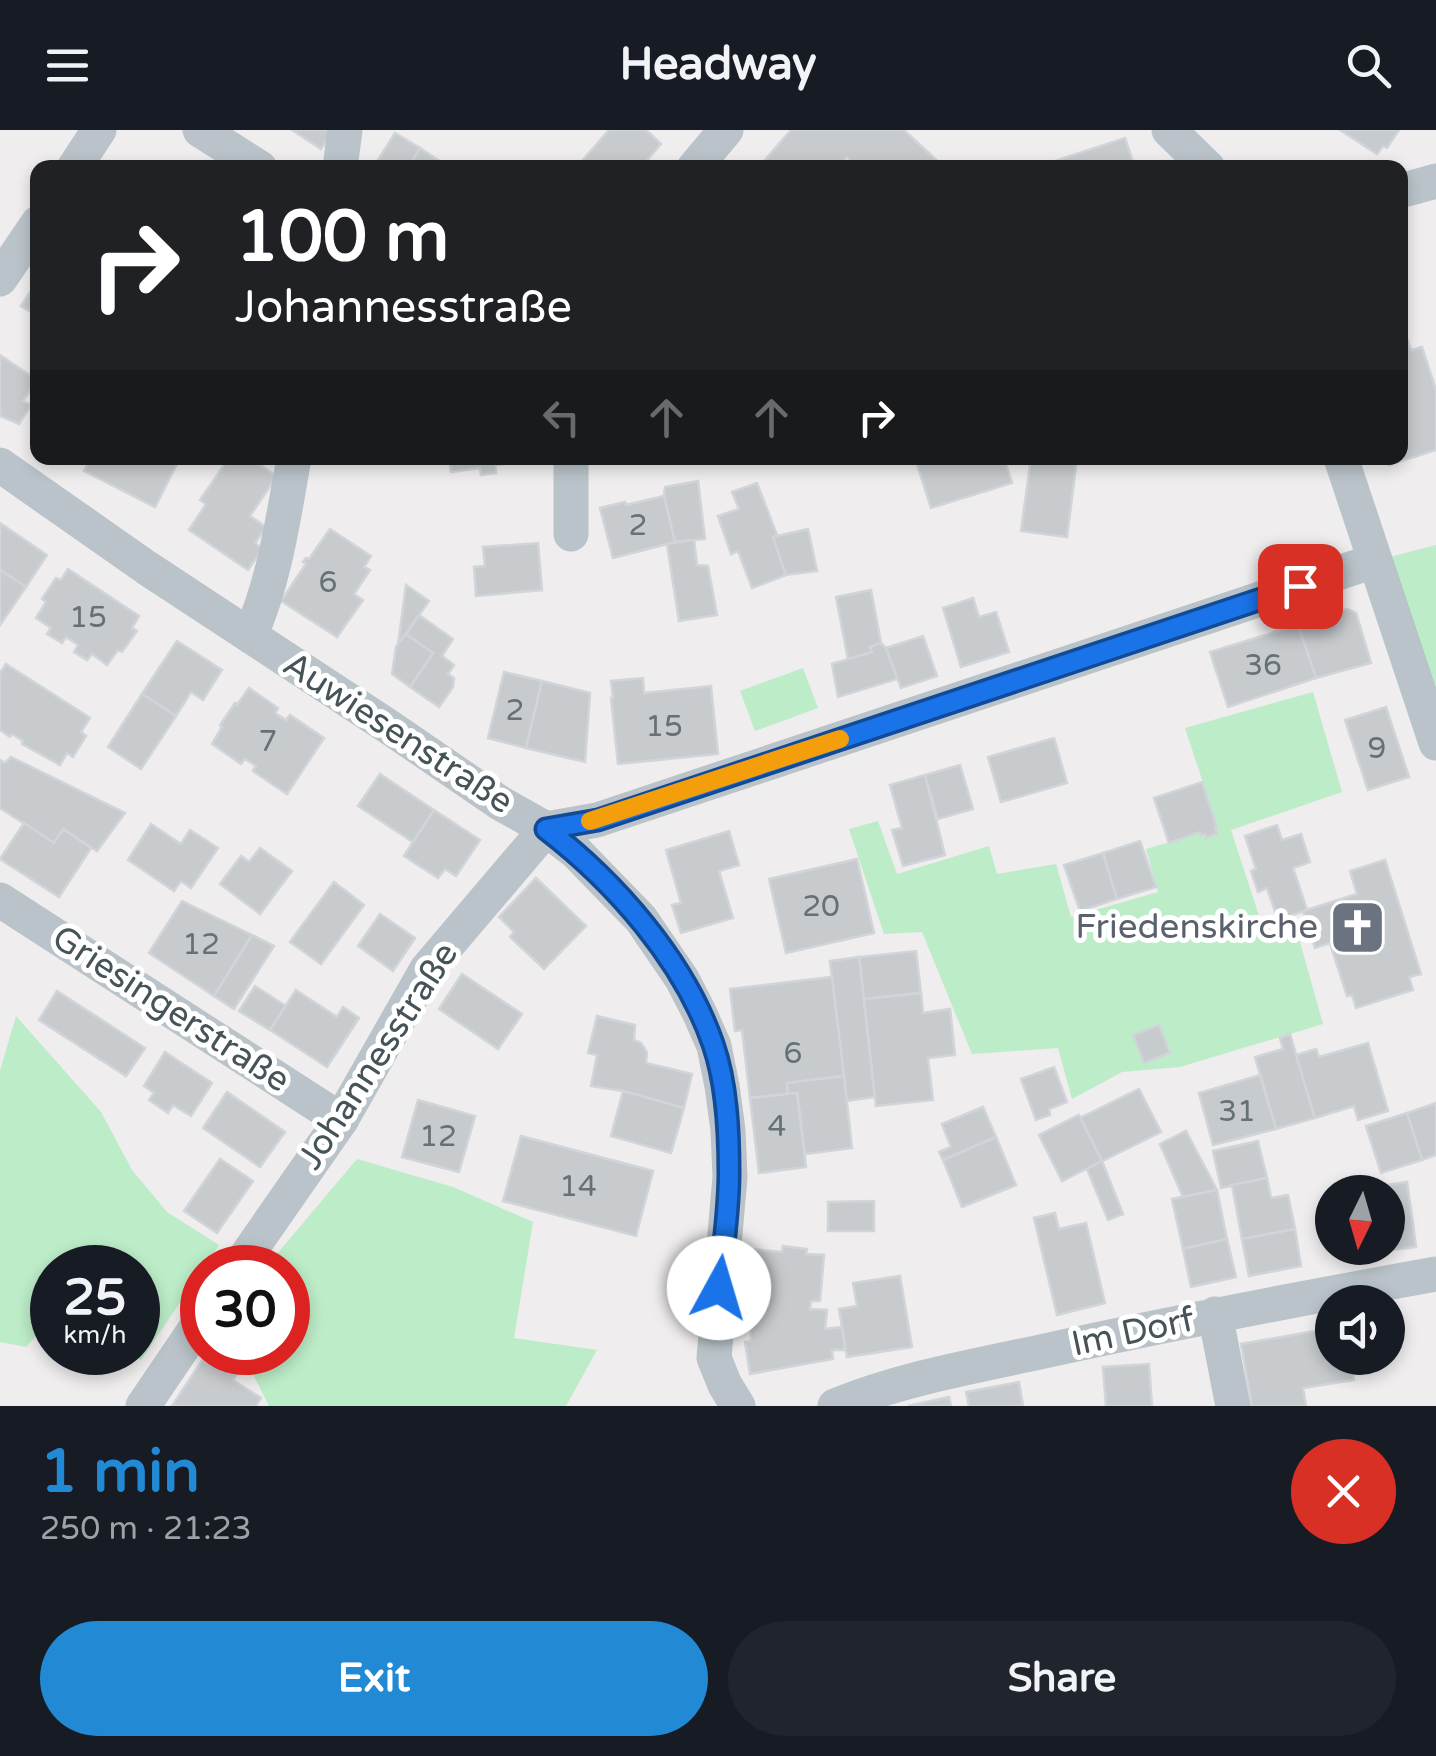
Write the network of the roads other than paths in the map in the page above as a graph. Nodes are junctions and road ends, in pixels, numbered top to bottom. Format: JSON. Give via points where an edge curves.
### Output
{"nodes":[{"id":1,"x":100,"y":130,"type":"edge"},
{"id":2,"x":200,"y":130,"type":"edge"},
{"id":3,"x":345,"y":130,"type":"edge"},
{"id":4,"x":726,"y":130,"type":"edge"},
{"id":5,"x":1168,"y":130,"type":"edge"},
{"id":6,"x":1206,"y":152,"type":"edge"},
{"id":7,"x":79,"y":160,"type":"edge"},
{"id":8,"x":247,"y":160,"type":"edge"},
{"id":9,"x":341,"y":160,"type":"edge"},
{"id":10,"x":701,"y":160,"type":"edge"},
{"id":11,"x":1436,"y":181,"type":"edge"},
{"id":12,"x":1408,"y":189,"type":"edge"},
{"id":13,"x":30,"y":235,"type":"edge"},
{"id":14,"x":0,"y":279,"type":"edge"},
{"id":15,"x":0,"y":465,"type":"edge"},
{"id":16,"x":293,"y":465,"type":"edge"},
{"id":17,"x":571,"y":465,"type":"edge"},
{"id":18,"x":1344,"y":465,"type":"edge"},
{"id":19,"x":571,"y":534,"type":"dead end"},
{"id":20,"x":1374,"y":561,"type":"junction"},
{"id":21,"x":250,"y":636,"type":"junction"},
{"id":22,"x":1436,"y":744,"type":"edge"},
{"id":23,"x":546,"y":829,"type":"junction"},
{"id":24,"x":0,"y":900,"type":"edge"},
{"id":25,"x":341,"y":1120,"type":"junction"},
{"id":26,"x":254,"y":1245,"type":"edge"},
{"id":27,"x":1436,"y":1274,"type":"edge"},
{"id":28,"x":1215,"y":1314,"type":"junction"},
{"id":29,"x":180,"y":1351,"type":"edge"},
{"id":30,"x":143,"y":1406,"type":"edge"},
{"id":31,"x":738,"y":1406,"type":"edge"},
{"id":32,"x":834,"y":1406,"type":"edge"},
{"id":33,"x":1232,"y":1406,"type":"edge"}],
"edges":[{"from":1,"to":7,"type":"street"},
{"from":2,"to":8,"type":"street"},
{"from":3,"to":9,"type":"street"},
{"from":4,"to":10,"type":"street"},
{"from":5,"to":6,"type":"street"},
{"from":11,"to":12,"type":"street"},
{"from":13,"to":14,"type":"street"},
{"from":15,"to":21,"type":"street","name":"Auwiesenstraße"},
{"from":16,"to":21,"type":"street","name":"Auwiesenstraße","via":[[275,567]]},
{"from":17,"to":19,"type":"street"},
{"from":18,"to":20,"type":"street"},
{"from":20,"to":22,"type":"street"},
{"from":20,"to":23,"type":"street","via":[[598,820]]},
{"from":21,"to":23,"type":"street","name":"Auwiesenstraße"},
{"from":23,"to":25,"type":"street","name":"Johannesstraße","via":[[427,969]]},
{"from":23,"to":31,"type":"street","name":"Auwiesenstraße","via":[[641,919],[682,979],[714,1046],[730,1177],[714,1358]]},
{"from":24,"to":25,"type":"street","name":"Griesingerstraße"},
{"from":25,"to":26,"type":"street","name":"Johannesstraße"},
{"from":27,"to":28,"type":"street","name":"Im Dorf"},
{"from":28,"to":32,"type":"street","name":"Im Dorf","via":[[905,1382]]},
{"from":28,"to":33,"type":"street"},
{"from":29,"to":30,"type":"street"}]}
